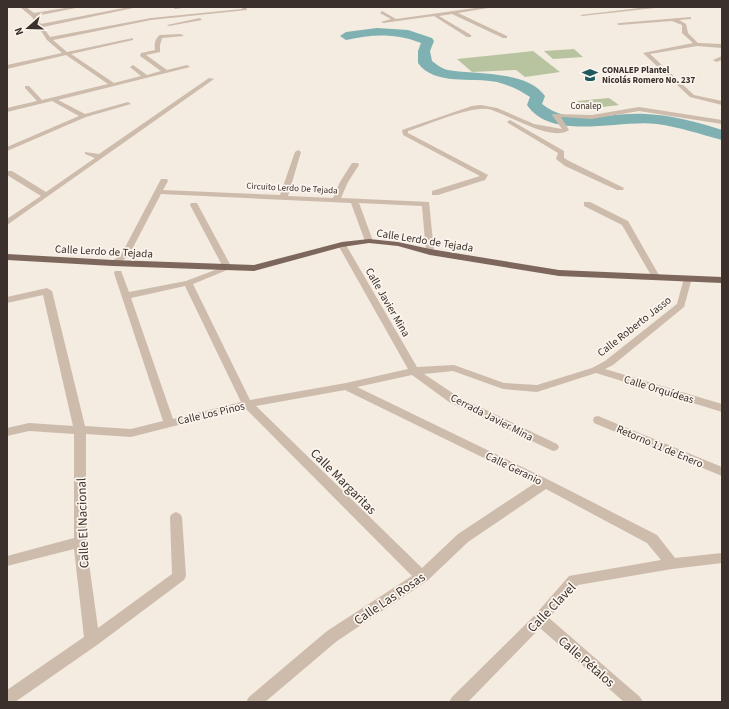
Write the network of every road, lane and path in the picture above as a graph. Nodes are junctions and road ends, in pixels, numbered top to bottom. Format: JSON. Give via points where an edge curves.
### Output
{"nodes":[{"id":1,"x":22,"y":7,"type":"edge"},
{"id":2,"x":79,"y":7,"type":"edge"},
{"id":3,"x":136,"y":7,"type":"edge"},
{"id":4,"x":188,"y":7,"type":"edge"},
{"id":5,"x":488,"y":7,"type":"edge"},
{"id":6,"x":662,"y":7,"type":"edge"},
{"id":7,"x":245,"y":10,"type":"edge"},
{"id":8,"x":625,"y":11,"type":"junction"},
{"id":9,"x":382,"y":12,"type":"dead end"},
{"id":10,"x":452,"y":12,"type":"junction"},
{"id":11,"x":32,"y":15,"type":"junction"},
{"id":12,"x":184,"y":15,"type":"junction"},
{"id":13,"x":435,"y":15,"type":"junction"},
{"id":14,"x":582,"y":15,"type":"dead end"},
{"id":15,"x":176,"y":16,"type":"junction"},
{"id":16,"x":688,"y":18,"type":"dead end"},
{"id":17,"x":669,"y":19,"type":"junction"},
{"id":18,"x":394,"y":20,"type":"junction"},
{"id":19,"x":642,"y":21,"type":"junction"},
{"id":20,"x":185,"y":22,"type":"junction"},
{"id":21,"x":383,"y":22,"type":"dead end"},
{"id":22,"x":619,"y":24,"type":"dead end"},
{"id":23,"x":168,"y":25,"type":"dead end"},
{"id":24,"x":39,"y":26,"type":"junction"},
{"id":25,"x":181,"y":36,"type":"dead end"},
{"id":26,"x":469,"y":36,"type":"dead end"},
{"id":27,"x":505,"y":37,"type":"dead end"},
{"id":28,"x":49,"y":39,"type":"junction"},
{"id":29,"x":131,"y":39,"type":"dead end"},
{"id":30,"x":697,"y":44,"type":"junction"},
{"id":31,"x":722,"y":46,"type":"edge"},
{"id":32,"x":66,"y":53,"type":"junction"},
{"id":33,"x":187,"y":66,"type":"dead end"},
{"id":34,"x":7,"y":67,"type":"edge"},
{"id":35,"x":133,"y":67,"type":"dead end"},
{"id":36,"x":166,"y":72,"type":"junction"},
{"id":37,"x":146,"y":77,"type":"junction"},
{"id":38,"x":211,"y":79,"type":"dead end"},
{"id":39,"x":113,"y":84,"type":"junction"},
{"id":40,"x":28,"y":87,"type":"dead end"},
{"id":41,"x":52,"y":99,"type":"junction"},
{"id":42,"x":41,"y":102,"type":"junction"},
{"id":43,"x":722,"y":103,"type":"edge"},
{"id":44,"x":128,"y":104,"type":"dead end"},
{"id":45,"x":7,"y":110,"type":"edge"},
{"id":46,"x":84,"y":116,"type":"junction"},
{"id":47,"x":508,"y":116,"type":"junction"},
{"id":48,"x":722,"y":122,"type":"edge"},
{"id":49,"x":7,"y":149,"type":"edge"},
{"id":50,"x":298,"y":152,"type":"dead end"},
{"id":51,"x":87,"y":153,"type":"dead end"},
{"id":52,"x":99,"y":158,"type":"junction"},
{"id":53,"x":355,"y":165,"type":"dead end"},
{"id":54,"x":9,"y":173,"type":"dead end"},
{"id":55,"x":164,"y":181,"type":"dead end"},
{"id":56,"x":620,"y":188,"type":"dead end"},
{"id":57,"x":158,"y":192,"type":"junction"},
{"id":58,"x":435,"y":193,"type":"dead end"},
{"id":59,"x":46,"y":195,"type":"junction"},
{"id":60,"x":283,"y":198,"type":"junction"},
{"id":61,"x":336,"y":200,"type":"junction"},
{"id":62,"x":354,"y":201,"type":"junction"},
{"id":63,"x":587,"y":204,"type":"dead end"},
{"id":64,"x":194,"y":205,"type":"dead end"},
{"id":65,"x":7,"y":223,"type":"edge"},
{"id":66,"x":369,"y":241,"type":"junction"},
{"id":67,"x":342,"y":245,"type":"junction"},
{"id":68,"x":430,"y":252,"type":"junction"},
{"id":69,"x":7,"y":257,"type":"edge"},
{"id":70,"x":113,"y":264,"type":"junction"},
{"id":71,"x":228,"y":268,"type":"junction"},
{"id":72,"x":118,"y":274,"type":"dead end"},
{"id":73,"x":656,"y":277,"type":"junction"},
{"id":74,"x":688,"y":278,"type":"junction"},
{"id":75,"x":722,"y":280,"type":"edge"},
{"id":76,"x":188,"y":283,"type":"junction"},
{"id":77,"x":125,"y":296,"type":"junction"},
{"id":78,"x":7,"y":300,"type":"edge"},
{"id":79,"x":596,"y":370,"type":"junction"},
{"id":80,"x":414,"y":371,"type":"junction"},
{"id":81,"x":346,"y":386,"type":"junction"},
{"id":82,"x":247,"y":404,"type":"junction"},
{"id":83,"x":722,"y":408,"type":"edge"},
{"id":84,"x":598,"y":420,"type":"dead end"},
{"id":85,"x":169,"y":423,"type":"junction"},
{"id":86,"x":80,"y":430,"type":"junction"},
{"id":87,"x":7,"y":432,"type":"edge"},
{"id":88,"x":553,"y":447,"type":"dead end"},
{"id":89,"x":722,"y":472,"type":"edge"},
{"id":90,"x":545,"y":483,"type":"junction"},
{"id":91,"x":176,"y":517,"type":"dead end"},
{"id":92,"x":80,"y":542,"type":"junction"},
{"id":93,"x":722,"y":558,"type":"edge"},
{"id":94,"x":7,"y":561,"type":"edge"},
{"id":95,"x":672,"y":564,"type":"junction"},
{"id":96,"x":422,"y":577,"type":"junction"},
{"id":97,"x":540,"y":619,"type":"junction"},
{"id":98,"x":92,"y":640,"type":"junction"},
{"id":99,"x":7,"y":699,"type":"edge"},
{"id":100,"x":254,"y":702,"type":"edge"},
{"id":101,"x":457,"y":702,"type":"edge"},
{"id":102,"x":635,"y":702,"type":"edge"}],
"edges":[{"from":1,"to":11,"type":"street"},
{"from":2,"to":11,"type":"street"},
{"from":3,"to":24,"type":"street"},
{"from":4,"to":12,"type":"street","via":[[175,8]]},
{"from":5,"to":10,"type":"street"},
{"from":6,"to":8,"type":"street"},
{"from":7,"to":12,"type":"street"},
{"from":7,"to":20,"type":"street"},
{"from":8,"to":14,"type":"street"},
{"from":8,"to":19,"type":"street"},
{"from":9,"to":18,"type":"street"},
{"from":10,"to":13,"type":"street"},
{"from":10,"to":27,"type":"street"},
{"from":11,"to":24,"type":"street"},
{"from":12,"to":15,"type":"street"},
{"from":13,"to":18,"type":"street"},
{"from":13,"to":26,"type":"street"},
{"from":15,"to":20,"type":"street"},
{"from":15,"to":28,"type":"street"},
{"from":16,"to":17,"type":"street"},
{"from":17,"to":19,"type":"street"},
{"from":17,"to":30,"type":"street","via":[[684,24],[685,33]]},
{"from":18,"to":21,"type":"street"},
{"from":19,"to":22,"type":"street"},
{"from":20,"to":23,"type":"street"},
{"from":24,"to":28,"type":"street"},
{"from":25,"to":36,"type":"street","via":[[160,37],[158,51],[143,54]]},
{"from":28,"to":32,"type":"street"},
{"from":29,"to":32,"type":"street"},
{"from":30,"to":31,"type":"street"},
{"from":30,"to":43,"type":"street","via":[[646,52],[692,96]]},
{"from":32,"to":34,"type":"street"},
{"from":32,"to":39,"type":"street"},
{"from":33,"to":36,"type":"street"},
{"from":35,"to":37,"type":"street"},
{"from":36,"to":37,"type":"street"},
{"from":37,"to":39,"type":"street"},
{"from":38,"to":52,"type":"street"},
{"from":39,"to":41,"type":"street"},
{"from":40,"to":42,"type":"street"},
{"from":41,"to":42,"type":"street"},
{"from":41,"to":46,"type":"street"},
{"from":42,"to":45,"type":"street"},
{"from":44,"to":46,"type":"street"},
{"from":46,"to":49,"type":"street"},
{"from":47,"to":48,"type":"street","name":"Conalep","via":[[528,124],[562,131],[566,130],[556,115],[592,117],[639,109]]},
{"from":47,"to":56,"type":"street","via":[[504,118],[562,152],[560,159]]},
{"from":47,"to":58,"type":"street","name":"Conalep","via":[[497,109],[483,106],[405,130],[405,134],[484,175],[482,178]]},
{"from":50,"to":60,"type":"street"},
{"from":51,"to":52,"type":"street"},
{"from":52,"to":59,"type":"street"},
{"from":53,"to":61,"type":"street"},
{"from":54,"to":59,"type":"street"},
{"from":55,"to":57,"type":"street"},
{"from":57,"to":60,"type":"street","name":"Circuito Lerdo De Tejada"},
{"from":57,"to":70,"type":"street","via":[[124,257]]},
{"from":59,"to":65,"type":"street"},
{"from":60,"to":61,"type":"street","name":"Circuito Lerdo De Tejada"},
{"from":61,"to":62,"type":"street","name":"Circuito Lerdo De Tejada"},
{"from":62,"to":66,"type":"street"},
{"from":62,"to":68,"type":"street","name":"Circuito Lerdo De Tejada","via":[[426,204]]},
{"from":63,"to":73,"type":"street","via":[[625,223]]},
{"from":64,"to":71,"type":"street"},
{"from":66,"to":67,"type":"main road","name":"Calle Lerdo de Tejada"},
{"from":66,"to":68,"type":"main road","name":"Calle Lerdo de Tejada","via":[[398,244]]},
{"from":67,"to":71,"type":"main road","name":"Calle Lerdo de Tejada","via":[[254,268]]},
{"from":67,"to":80,"type":"street","name":"Calle Javier Mina"},
{"from":68,"to":73,"type":"main road","name":"Calle Lerdo de Tejada","via":[[559,273]]},
{"from":69,"to":70,"type":"main road","name":"Calle Lerdo de Tejada"},
{"from":70,"to":71,"type":"main road","name":"Calle Lerdo de Tejada"},
{"from":71,"to":76,"type":"street"},
{"from":72,"to":77,"type":"street"},
{"from":73,"to":74,"type":"main road","name":"Calle Lerdo de Tejada"},
{"from":74,"to":75,"type":"main road","name":"Calle Lerdo de Tejada"},
{"from":74,"to":79,"type":"street","name":"Calle Roberto Jasso","via":[[681,305],[609,363]]},
{"from":76,"to":77,"type":"street"},
{"from":76,"to":82,"type":"street","name":"Calle Margaritas"},
{"from":77,"to":85,"type":"street"},
{"from":78,"to":86,"type":"street","name":"Calle El Nacional","via":[[47,291]]},
{"from":79,"to":80,"type":"street","name":"Calle Roberto Jasso","via":[[537,388],[503,386],[454,368]]},
{"from":79,"to":83,"type":"street","name":"Calle Orquídeas"},
{"from":80,"to":81,"type":"street","name":"Calle Los Pinos"},
{"from":80,"to":88,"type":"street","name":"Cerrada Javier Mina","via":[[453,399]]},
{"from":81,"to":82,"type":"street","name":"Calle Los Pinos"},
{"from":81,"to":90,"type":"street","name":"Calle Geranio"},
{"from":82,"to":85,"type":"street","name":"Calle Los Pinos"},
{"from":82,"to":96,"type":"street","name":"Calle Margaritas"},
{"from":84,"to":89,"type":"street","name":"Retorno 11 de Enero"},
{"from":85,"to":86,"type":"street","name":"Calle Los Pinos","via":[[131,433]]},
{"from":86,"to":87,"type":"street","name":"Calle Los Pinos","via":[[29,427]]},
{"from":86,"to":92,"type":"street","name":"Calle El Nacional"},
{"from":90,"to":95,"type":"street","name":"Calle Geranio","via":[[652,539]]},
{"from":90,"to":96,"type":"street","name":"Calle Las Rosas","via":[[463,538]]},
{"from":91,"to":98,"type":"street","via":[[179,576]]},
{"from":92,"to":94,"type":"street"},
{"from":92,"to":98,"type":"street","name":"Calle El Nacional"},
{"from":93,"to":95,"type":"street","name":"Calle Clavel"},
{"from":95,"to":97,"type":"street","name":"Calle Clavel","via":[[574,580]]},
{"from":96,"to":100,"type":"street","name":"Calle Las Rosas","via":[[332,636]]},
{"from":97,"to":101,"type":"street","name":"Calle Clavel"},
{"from":97,"to":102,"type":"street","name":"Calle Pétalos"},
{"from":98,"to":99,"type":"street"}]}
